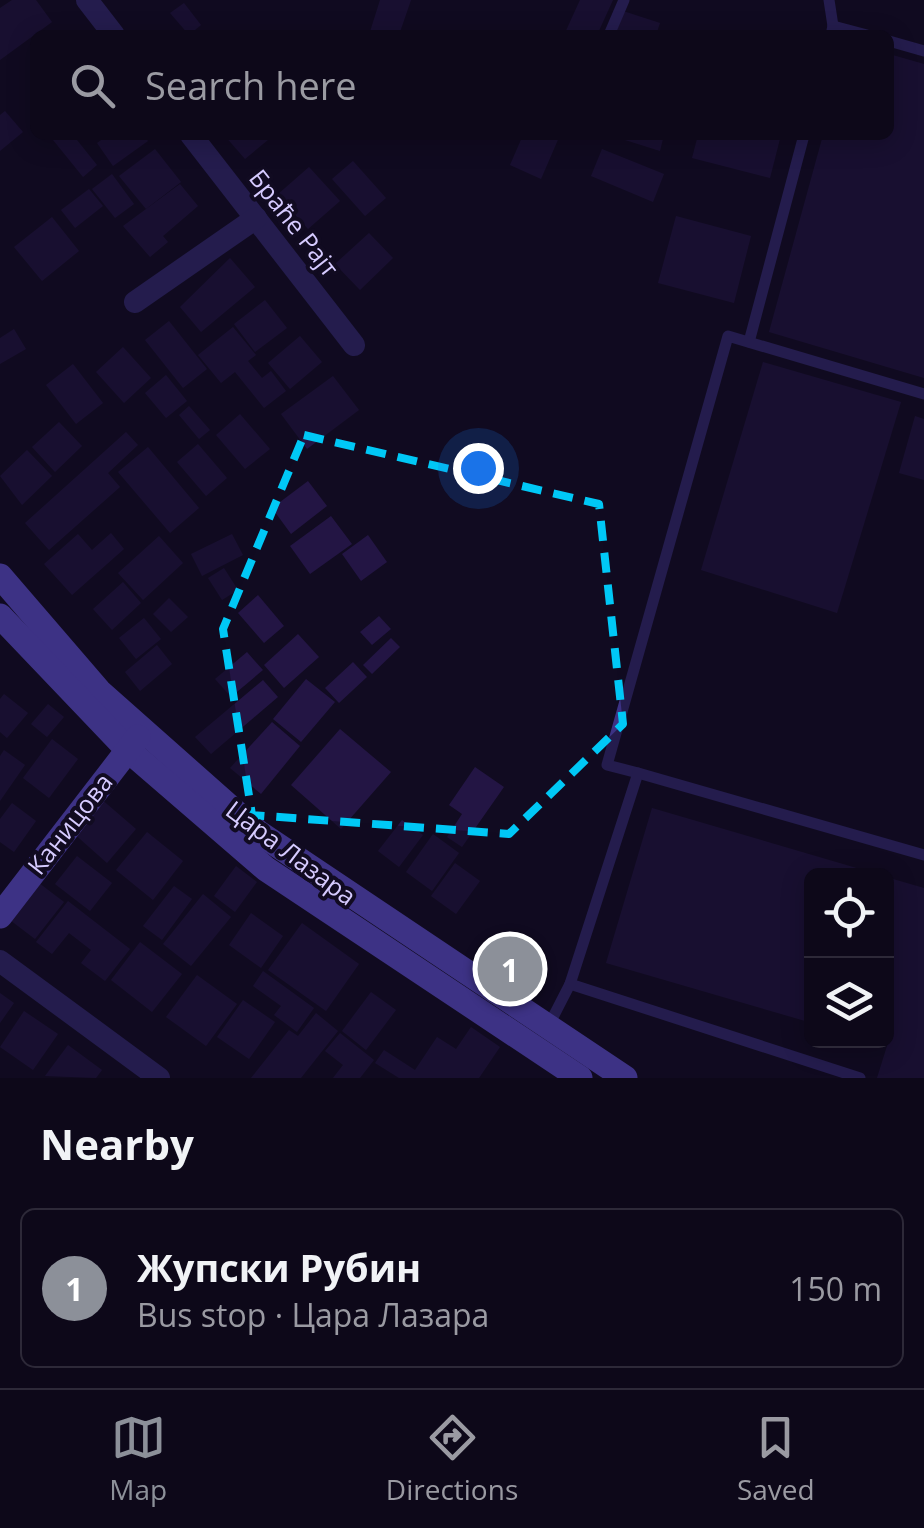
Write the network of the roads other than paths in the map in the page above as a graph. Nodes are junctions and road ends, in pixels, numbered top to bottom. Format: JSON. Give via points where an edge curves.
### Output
{"nodes":[{"id":1,"x":87,"y":0,"type":"edge"},
{"id":2,"x":624,"y":0,"type":"edge"},
{"id":3,"x":829,"y":0,"type":"edge"},
{"id":4,"x":110,"y":30,"type":"edge"},
{"id":5,"x":611,"y":30,"type":"edge"},
{"id":6,"x":832,"y":30,"type":"edge"},
{"id":7,"x":894,"y":42,"type":"edge"},
{"id":8,"x":924,"y":51,"type":"edge"},
{"id":9,"x":196,"y":140,"type":"edge"},
{"id":10,"x":803,"y":140,"type":"edge"},
{"id":11,"x":256,"y":218,"type":"junction"},
{"id":12,"x":135,"y":302,"type":"dead end"},
{"id":13,"x":749,"y":342,"type":"junction"},
{"id":14,"x":354,"y":345,"type":"dead end"},
{"id":15,"x":924,"y":394,"type":"edge"},
{"id":16,"x":0,"y":576,"type":"edge"},
{"id":17,"x":0,"y":616,"type":"edge"},
{"id":18,"x":135,"y":742,"type":"junction"},
{"id":19,"x":638,"y":773,"type":"junction"},
{"id":20,"x":924,"y":854,"type":"edge"},
{"id":21,"x":0,"y":916,"type":"edge"},
{"id":22,"x":0,"y":961,"type":"edge"},
{"id":23,"x":570,"y":984,"type":"junction"},
{"id":24,"x":548,"y":1027,"type":"junction"},
{"id":25,"x":528,"y":1045,"type":"junction"},
{"id":26,"x":158,"y":1078,"type":"edge"},
{"id":27,"x":580,"y":1078,"type":"edge"},
{"id":28,"x":625,"y":1078,"type":"edge"},
{"id":29,"x":860,"y":1078,"type":"edge"}],
"edges":[{"from":1,"to":4,"type":"street"},
{"from":2,"to":5,"type":"lane"},
{"from":3,"to":6,"type":"lane"},
{"from":7,"to":8,"type":"lane"},
{"from":9,"to":11,"type":"street","name":"Браће Рајт"},
{"from":10,"to":13,"type":"lane"},
{"from":11,"to":12,"type":"street"},
{"from":11,"to":14,"type":"street","name":"Браће Рајт"},
{"from":13,"to":15,"type":"lane"},
{"from":13,"to":19,"type":"lane","via":[[728,336],[607,765]]},
{"from":16,"to":18,"type":"main road","name":"Цара Лазара"},
{"from":17,"to":18,"type":"main road","name":"Цара Лазара"},
{"from":18,"to":21,"type":"main road","name":"Каницова"},
{"from":18,"to":24,"type":"main road","name":"Цара Лазара","via":[[258,833]]},
{"from":18,"to":25,"type":"main road","name":"Цара Лазара","via":[[266,869]]},
{"from":19,"to":20,"type":"lane"},
{"from":19,"to":23,"type":"lane"},
{"from":22,"to":26,"type":"street"},
{"from":23,"to":24,"type":"lane"},
{"from":23,"to":29,"type":"lane"},
{"from":24,"to":25,"type":"lane"},
{"from":24,"to":28,"type":"main road","name":"Цара Лазара"},
{"from":25,"to":27,"type":"main road","name":"Цара Лазара"}]}
